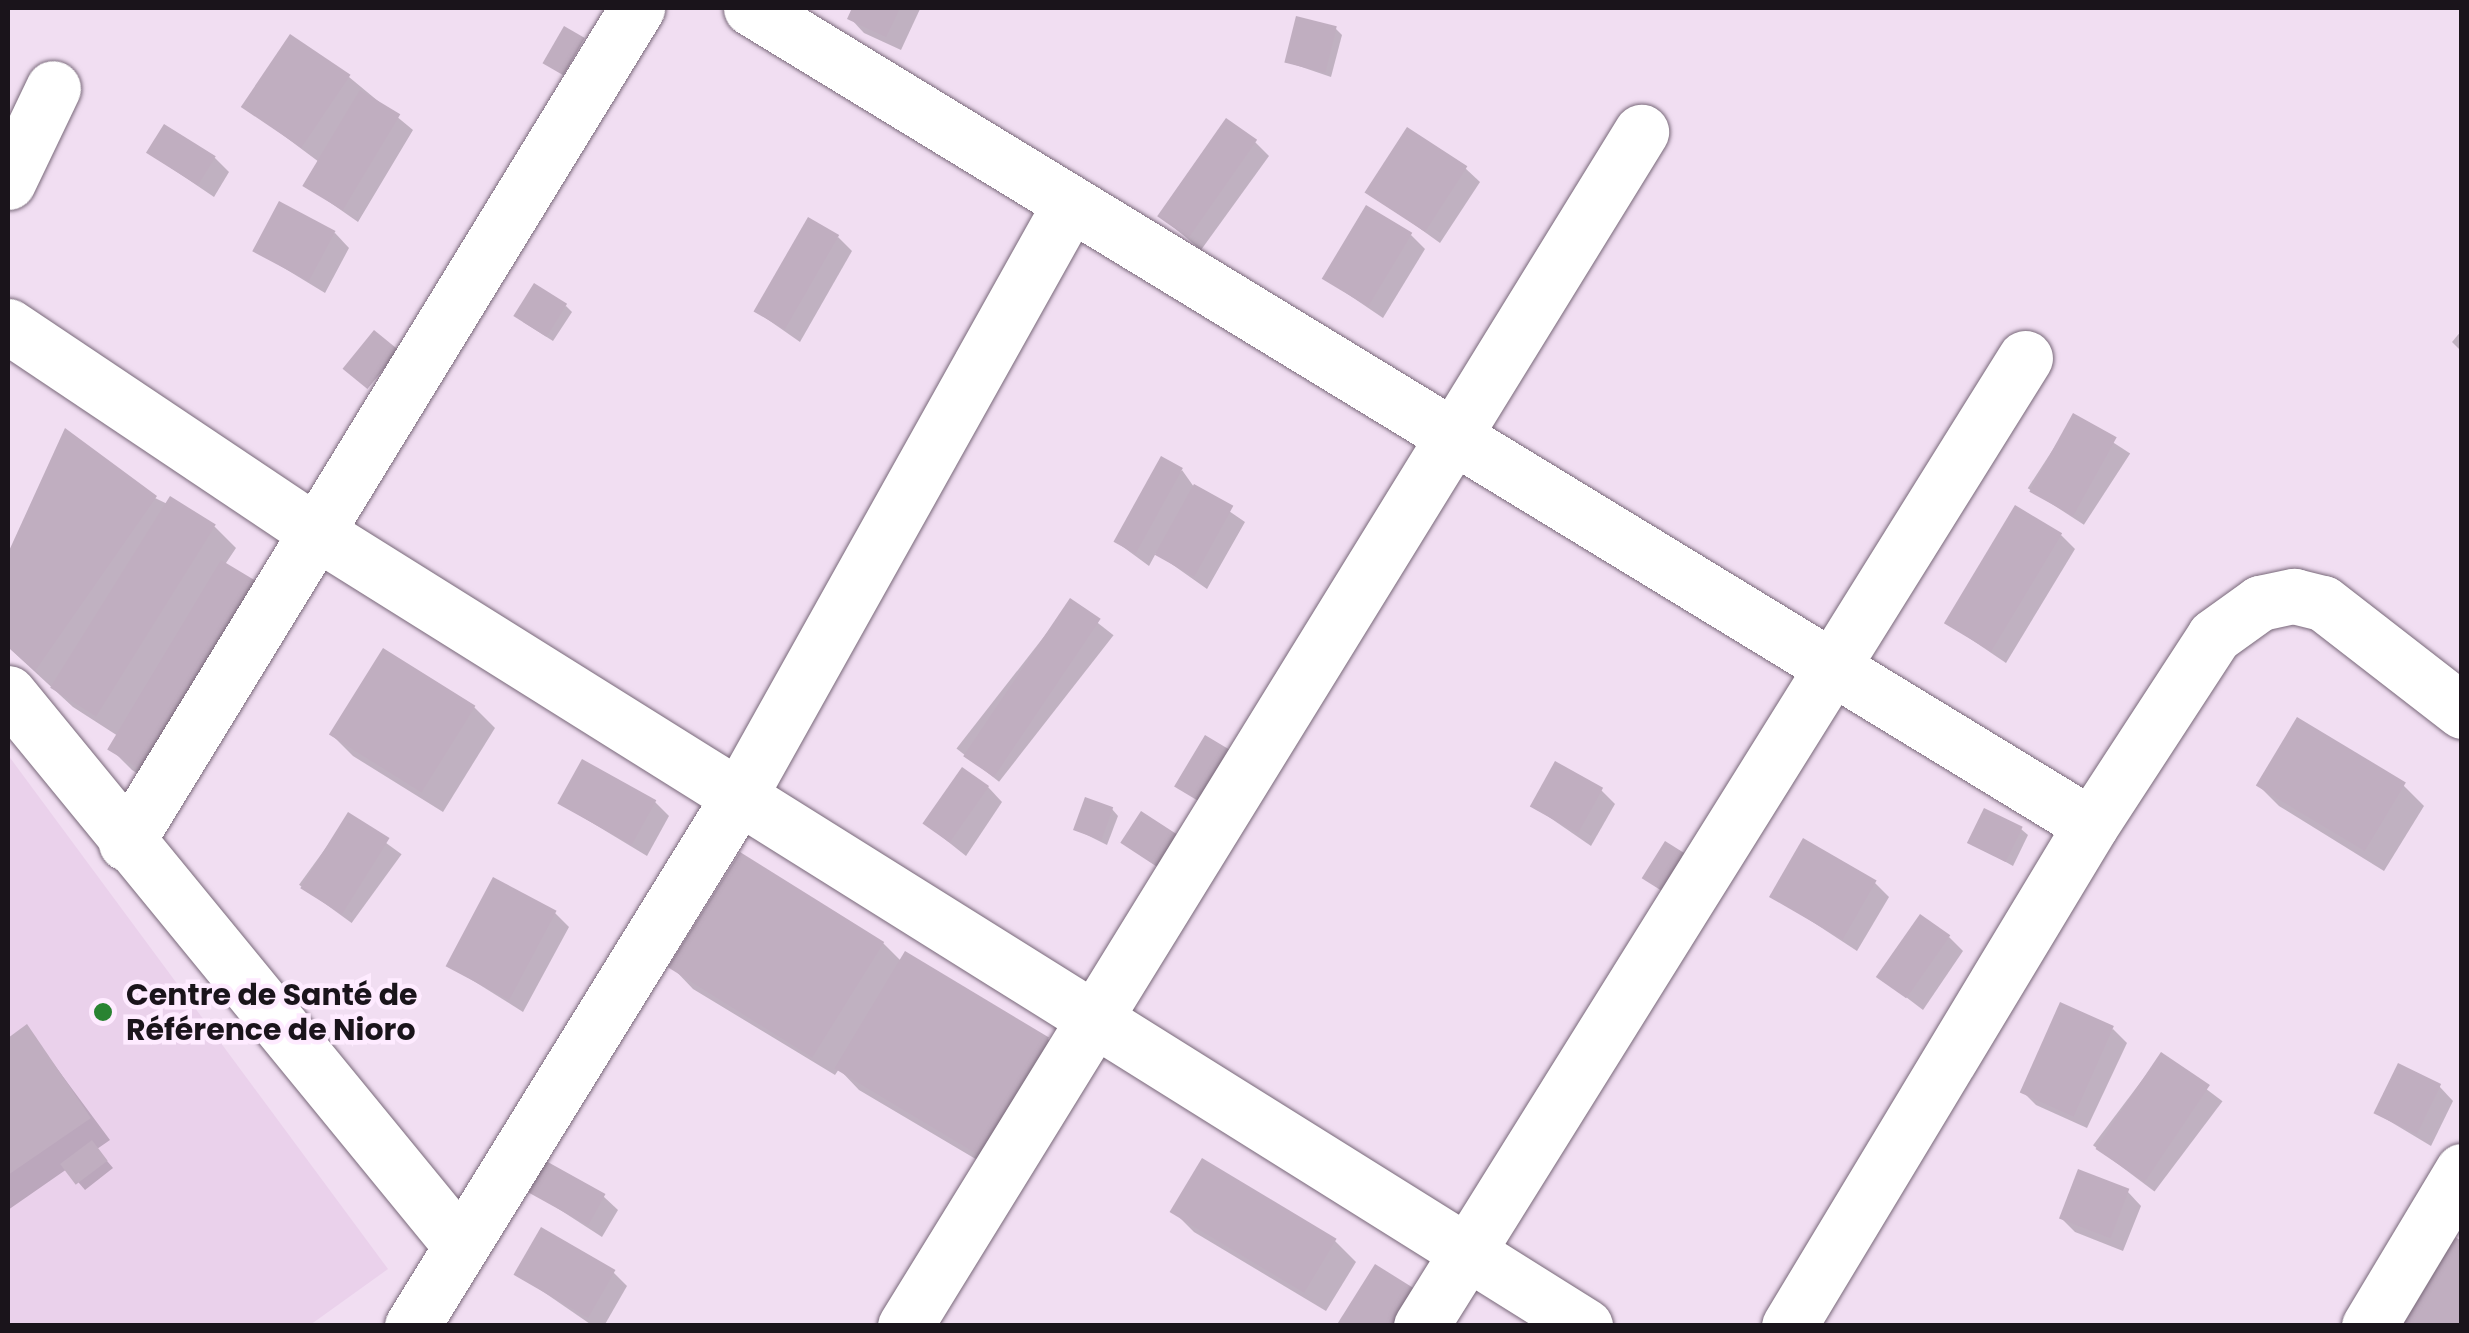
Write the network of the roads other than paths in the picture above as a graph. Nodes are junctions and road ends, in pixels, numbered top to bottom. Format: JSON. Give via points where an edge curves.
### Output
{"nodes":[{"id":1,"x":637,"y":8,"type":"edge"},
{"id":2,"x":751,"y":8,"type":"edge"},
{"id":3,"x":53,"y":88,"type":"dead end"},
{"id":4,"x":1641,"y":132,"type":"dead end"},
{"id":5,"x":8,"y":182,"type":"edge"},
{"id":6,"x":1070,"y":204,"type":"junction"},
{"id":7,"x":8,"y":326,"type":"edge"},
{"id":8,"x":2026,"y":358,"type":"dead end"},
{"id":9,"x":1452,"y":438,"type":"junction"},
{"id":10,"x":316,"y":532,"type":"junction"},
{"id":11,"x":1830,"y":670,"type":"junction"},
{"id":12,"x":8,"y":693,"type":"edge"},
{"id":13,"x":2462,"y":711,"type":"edge"},
{"id":14,"x":738,"y":798,"type":"junction"},
{"id":15,"x":2091,"y":826,"type":"junction"},
{"id":16,"x":126,"y":842,"type":"junction"},
{"id":17,"x":1095,"y":1017,"type":"junction"},
{"id":18,"x":2462,"y":1171,"type":"edge"},
{"id":19,"x":460,"y":1246,"type":"junction"},
{"id":20,"x":1468,"y":1248,"type":"junction"},
{"id":21,"x":411,"y":1318,"type":"edge"},
{"id":22,"x":905,"y":1326,"type":"edge"},
{"id":23,"x":1421,"y":1326,"type":"edge"},
{"id":24,"x":1585,"y":1326,"type":"edge"},
{"id":25,"x":1789,"y":1326,"type":"edge"},
{"id":26,"x":2369,"y":1326,"type":"edge"}],
"edges":[{"from":1,"to":10,"type":"street"},
{"from":2,"to":6,"type":"street"},
{"from":3,"to":5,"type":"street"},
{"from":4,"to":9,"type":"street"},
{"from":6,"to":9,"type":"street"},
{"from":6,"to":14,"type":"street"},
{"from":7,"to":10,"type":"street"},
{"from":8,"to":11,"type":"street"},
{"from":9,"to":11,"type":"street"},
{"from":9,"to":17,"type":"street"},
{"from":10,"to":14,"type":"street"},
{"from":10,"to":16,"type":"street"},
{"from":11,"to":15,"type":"street"},
{"from":11,"to":20,"type":"street"},
{"from":12,"to":16,"type":"street"},
{"from":13,"to":15,"type":"street","via":[[2323,603],[2294,596],[2260,603],[2214,636]]},
{"from":14,"to":17,"type":"street"},
{"from":14,"to":19,"type":"street"},
{"from":15,"to":25,"type":"street"},
{"from":16,"to":19,"type":"street"},
{"from":17,"to":20,"type":"street"},
{"from":17,"to":22,"type":"street"},
{"from":18,"to":26,"type":"street"},
{"from":19,"to":21,"type":"street"},
{"from":20,"to":23,"type":"street"},
{"from":20,"to":24,"type":"street"}]}
